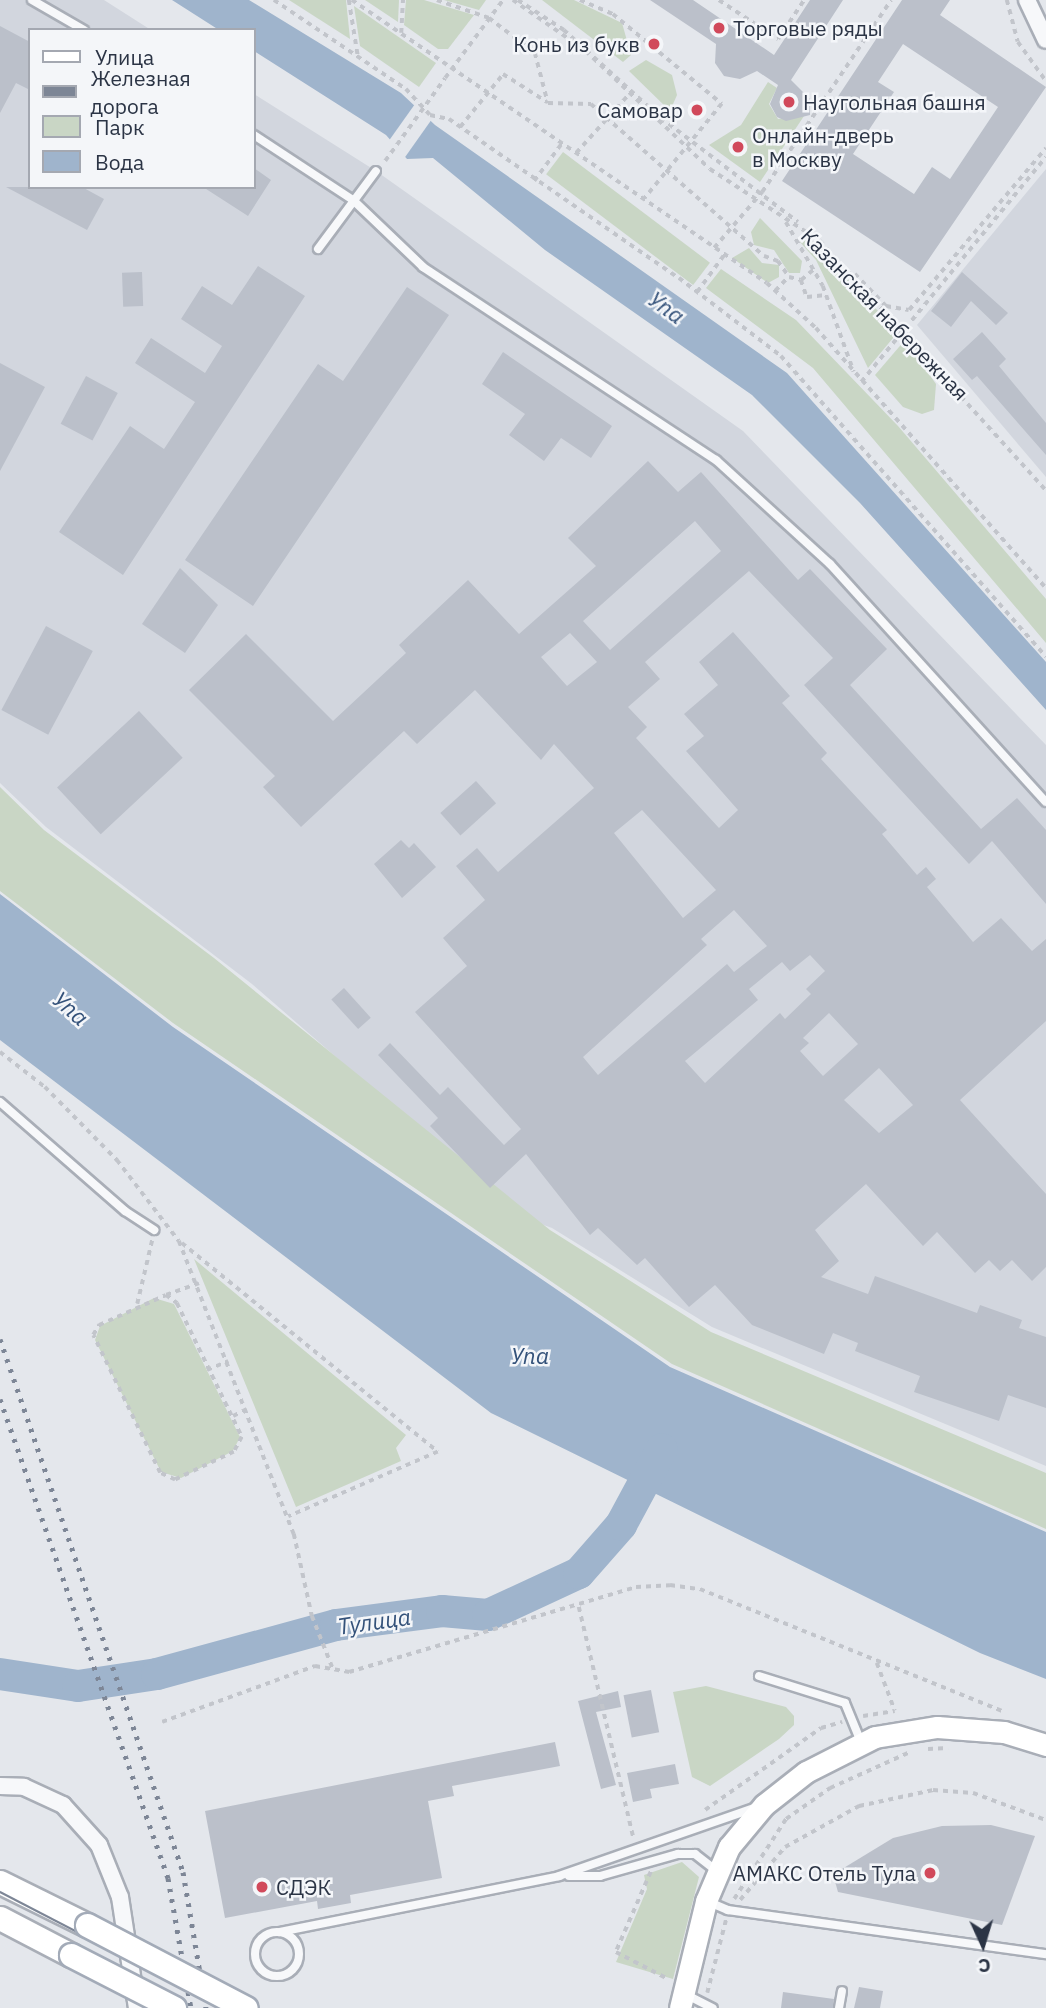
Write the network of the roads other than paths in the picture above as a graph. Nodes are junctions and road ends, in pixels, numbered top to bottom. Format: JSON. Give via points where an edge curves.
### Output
{"nodes":[{"id":1,"x":32,"y":0,"type":"edge"},
{"id":2,"x":1027,"y":0,"type":"edge"},
{"id":3,"x":81,"y":28,"type":"edge"},
{"id":4,"x":1046,"y":40,"type":"edge"},
{"id":5,"x":256,"y":136,"type":"edge"},
{"id":6,"x":376,"y":171,"type":"dead end"},
{"id":7,"x":353,"y":200,"type":"junction"},
{"id":8,"x":318,"y":249,"type":"dead end"},
{"id":9,"x":1046,"y":802,"type":"edge"},
{"id":10,"x":0,"y":1102,"type":"edge"},
{"id":11,"x":154,"y":1230,"type":"road end"},
{"id":12,"x":760,"y":1676,"type":"dead end"},
{"id":13,"x":861,"y":1742,"type":"junction"},
{"id":14,"x":1046,"y":1745,"type":"edge"},
{"id":15,"x":0,"y":1786,"type":"edge"},
{"id":16,"x":764,"y":1805,"type":"junction"},
{"id":17,"x":717,"y":1871,"type":"junction"},
{"id":18,"x":559,"y":1876,"type":"junction"},
{"id":19,"x":0,"y":1881,"type":"edge"},
{"id":20,"x":706,"y":1901,"type":"junction"},
{"id":21,"x":0,"y":1918,"type":"edge"},
{"id":22,"x":280,"y":1932,"type":"junction"},
{"id":23,"x":1046,"y":1954,"type":"edge"},
{"id":24,"x":842,"y":1992,"type":"dead end"},
{"id":25,"x":681,"y":1994,"type":"edge"},
{"id":26,"x":136,"y":2008,"type":"edge"},
{"id":27,"x":174,"y":2008,"type":"edge"},
{"id":28,"x":246,"y":2008,"type":"edge"},
{"id":29,"x":713,"y":2008,"type":"edge"},
{"id":30,"x":839,"y":2008,"type":"edge"}],
"edges":[{"from":1,"to":3,"type":"lane"},
{"from":2,"to":4,"type":"street"},
{"from":5,"to":7,"type":"lane"},
{"from":6,"to":7,"type":"lane"},
{"from":7,"to":8,"type":"lane"},
{"from":7,"to":9,"type":"lane","via":[[424,267],[716,460],[830,564]]},
{"from":10,"to":11,"type":"lane","via":[[125,1212]]},
{"from":12,"to":13,"type":"lane","via":[[829,1694],[854,1719]]},
{"from":13,"to":14,"type":"main road","via":[[890,1733],[983,1729]]},
{"from":13,"to":16,"type":"main road"},
{"from":15,"to":26,"type":"street","via":[[24,1787],[63,1805],[99,1844],[120,1897]]},
{"from":16,"to":17,"type":"main road"},
{"from":16,"to":18,"type":"lane"},
{"from":17,"to":18,"type":"lane","via":[[695,1854],[600,1876]]},
{"from":17,"to":20,"type":"main road"},
{"from":18,"to":22,"type":"lane"},
{"from":19,"to":28,"type":"main road","bridge":true},
{"from":20,"to":23,"type":"lane","via":[[728,1910]]},
{"from":20,"to":25,"type":"main road"},
{"from":21,"to":27,"type":"main road","bridge":true},
{"from":22,"to":22,"type":"lane","via":[[265,1935],[255,1955],[263,1970],[278,1976],[292,1970],[299,1952]]},
{"from":24,"to":30,"type":"lane"},
{"from":25,"to":29,"type":"lane"}]}
